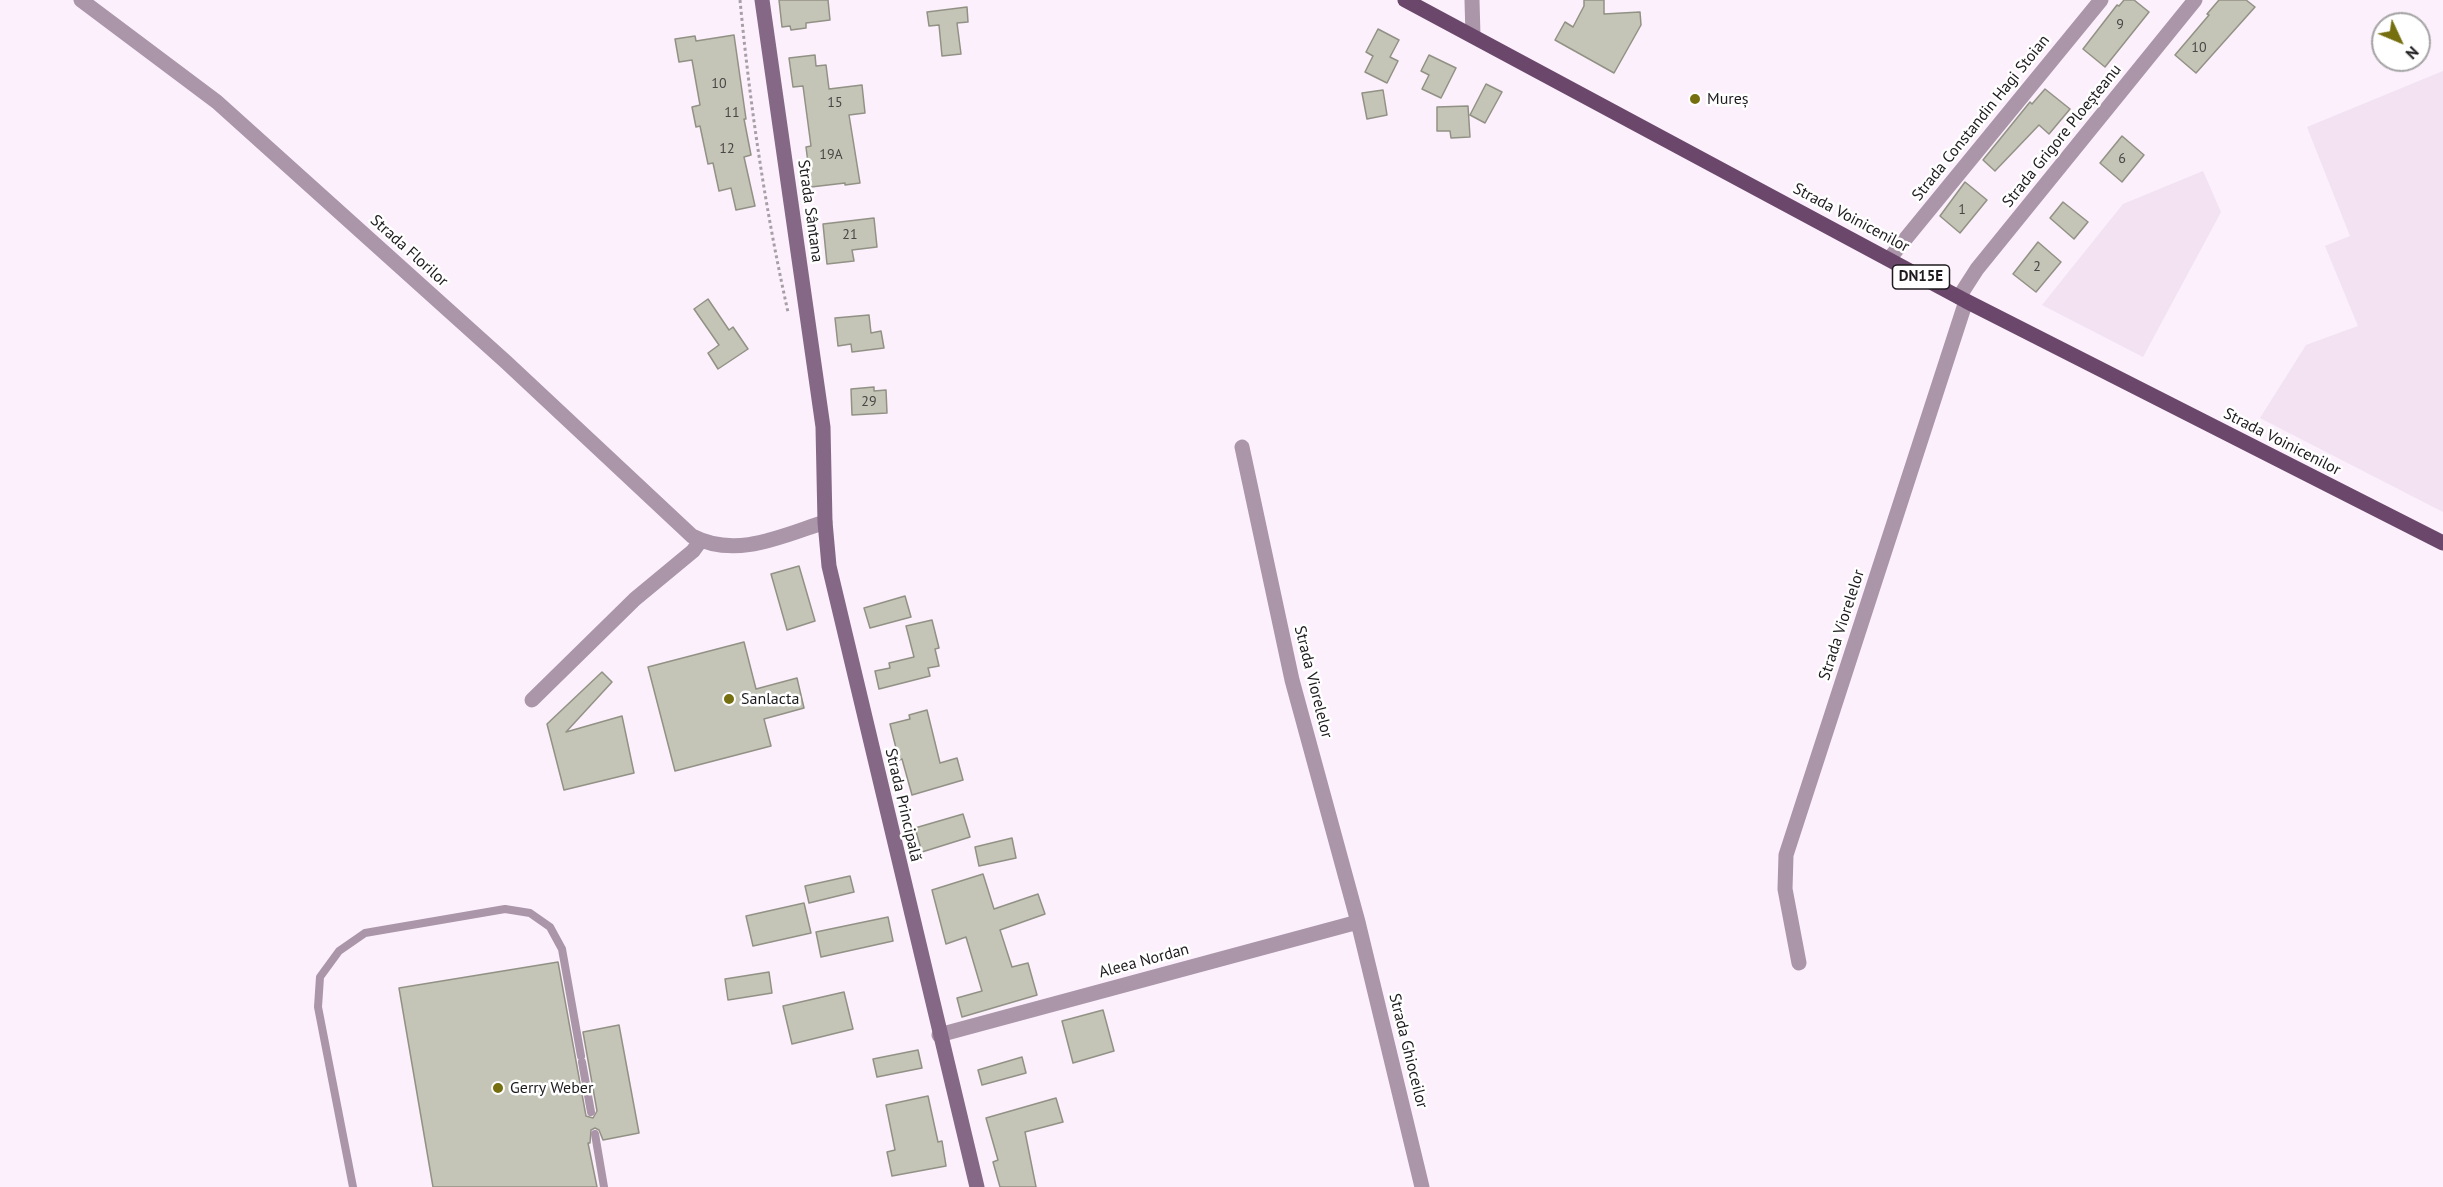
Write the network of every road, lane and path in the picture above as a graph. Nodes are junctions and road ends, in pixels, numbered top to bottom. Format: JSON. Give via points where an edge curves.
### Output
{"nodes":[{"id":1,"x":81,"y":0,"type":"edge"},
{"id":2,"x":740,"y":0,"type":"edge"},
{"id":3,"x":762,"y":0,"type":"edge"},
{"id":4,"x":1405,"y":0,"type":"edge"},
{"id":5,"x":1472,"y":0,"type":"edge"},
{"id":6,"x":2101,"y":0,"type":"edge"},
{"id":7,"x":2195,"y":0,"type":"edge"},
{"id":8,"x":1473,"y":36,"type":"junction"},
{"id":9,"x":1889,"y":259,"type":"junction"},
{"id":10,"x":1962,"y":299,"type":"junction"},
{"id":11,"x":789,"y":317,"type":"dead end"},
{"id":12,"x":823,"y":427,"type":"joint"},
{"id":13,"x":1242,"y":447,"type":"dead end"},
{"id":14,"x":825,"y":522,"type":"junction"},
{"id":15,"x":701,"y":540,"type":"junction"},
{"id":16,"x":2443,"y":543,"type":"edge"},
{"id":17,"x":532,"y":700,"type":"dead end"},
{"id":18,"x":1358,"y":922,"type":"junction"},
{"id":19,"x":1799,"y":963,"type":"dead end"},
{"id":20,"x":939,"y":1035,"type":"junction"},
{"id":21,"x":591,"y":1112,"type":"dead end"},
{"id":22,"x":595,"y":1134,"type":"dead end"},
{"id":23,"x":353,"y":1187,"type":"edge"},
{"id":24,"x":603,"y":1187,"type":"edge"},
{"id":25,"x":977,"y":1187,"type":"edge"},
{"id":26,"x":1422,"y":1187,"type":"edge"}],
"edges":[{"from":1,"to":15,"type":"street","name":"Strada Florilor","via":[[217,102],[506,362],[663,511]]},
{"from":2,"to":11,"type":"path","via":[[748,88]]},
{"from":3,"to":12,"type":"street","name":"Strada Sântana"},
{"from":4,"to":8,"type":"main road","name":"Strada Voinicenilor","number":"DN15E"},
{"from":5,"to":8,"type":"street"},
{"from":6,"to":9,"type":"street","name":"Strada Constandin Hagi Stoian"},
{"from":7,"to":10,"type":"street","name":"Strada Grigore Ploeșteanu","via":[[1977,269]]},
{"from":8,"to":9,"type":"main road","name":"Strada Voinicenilor","number":"DN15E"},
{"from":9,"to":10,"type":"main road","name":"Strada Voinicenilor","number":"DN15E"},
{"from":10,"to":16,"type":"main road","name":"Strada Voinicenilor","number":"DN15E"},
{"from":10,"to":19,"type":"street","name":"Strada Viorelelor","via":[[1786,855],[1785,889]]},
{"from":12,"to":14,"type":"street","name":"Strada Principală"},
{"from":13,"to":18,"type":"street","name":"Strada Viorelelor","via":[[1292,680]]},
{"from":14,"to":15,"type":"street","name":"Strada Florilor","via":[[761,543],[722,546]]},
{"from":14,"to":20,"type":"street","name":"Strada Principală","via":[[831,576]]},
{"from":15,"to":17,"type":"street"},
{"from":18,"to":20,"type":"street","name":"Aleea Nordan"},
{"from":18,"to":26,"type":"street","name":"Strada Ghioceilor"},
{"from":20,"to":25,"type":"street","name":"Strada Principală"},
{"from":21,"to":23,"type":"lane","via":[[562,949],[550,927],[530,913],[505,909],[365,933],[339,951],[320,977],[318,1007]]},
{"from":22,"to":24,"type":"lane"}]}
